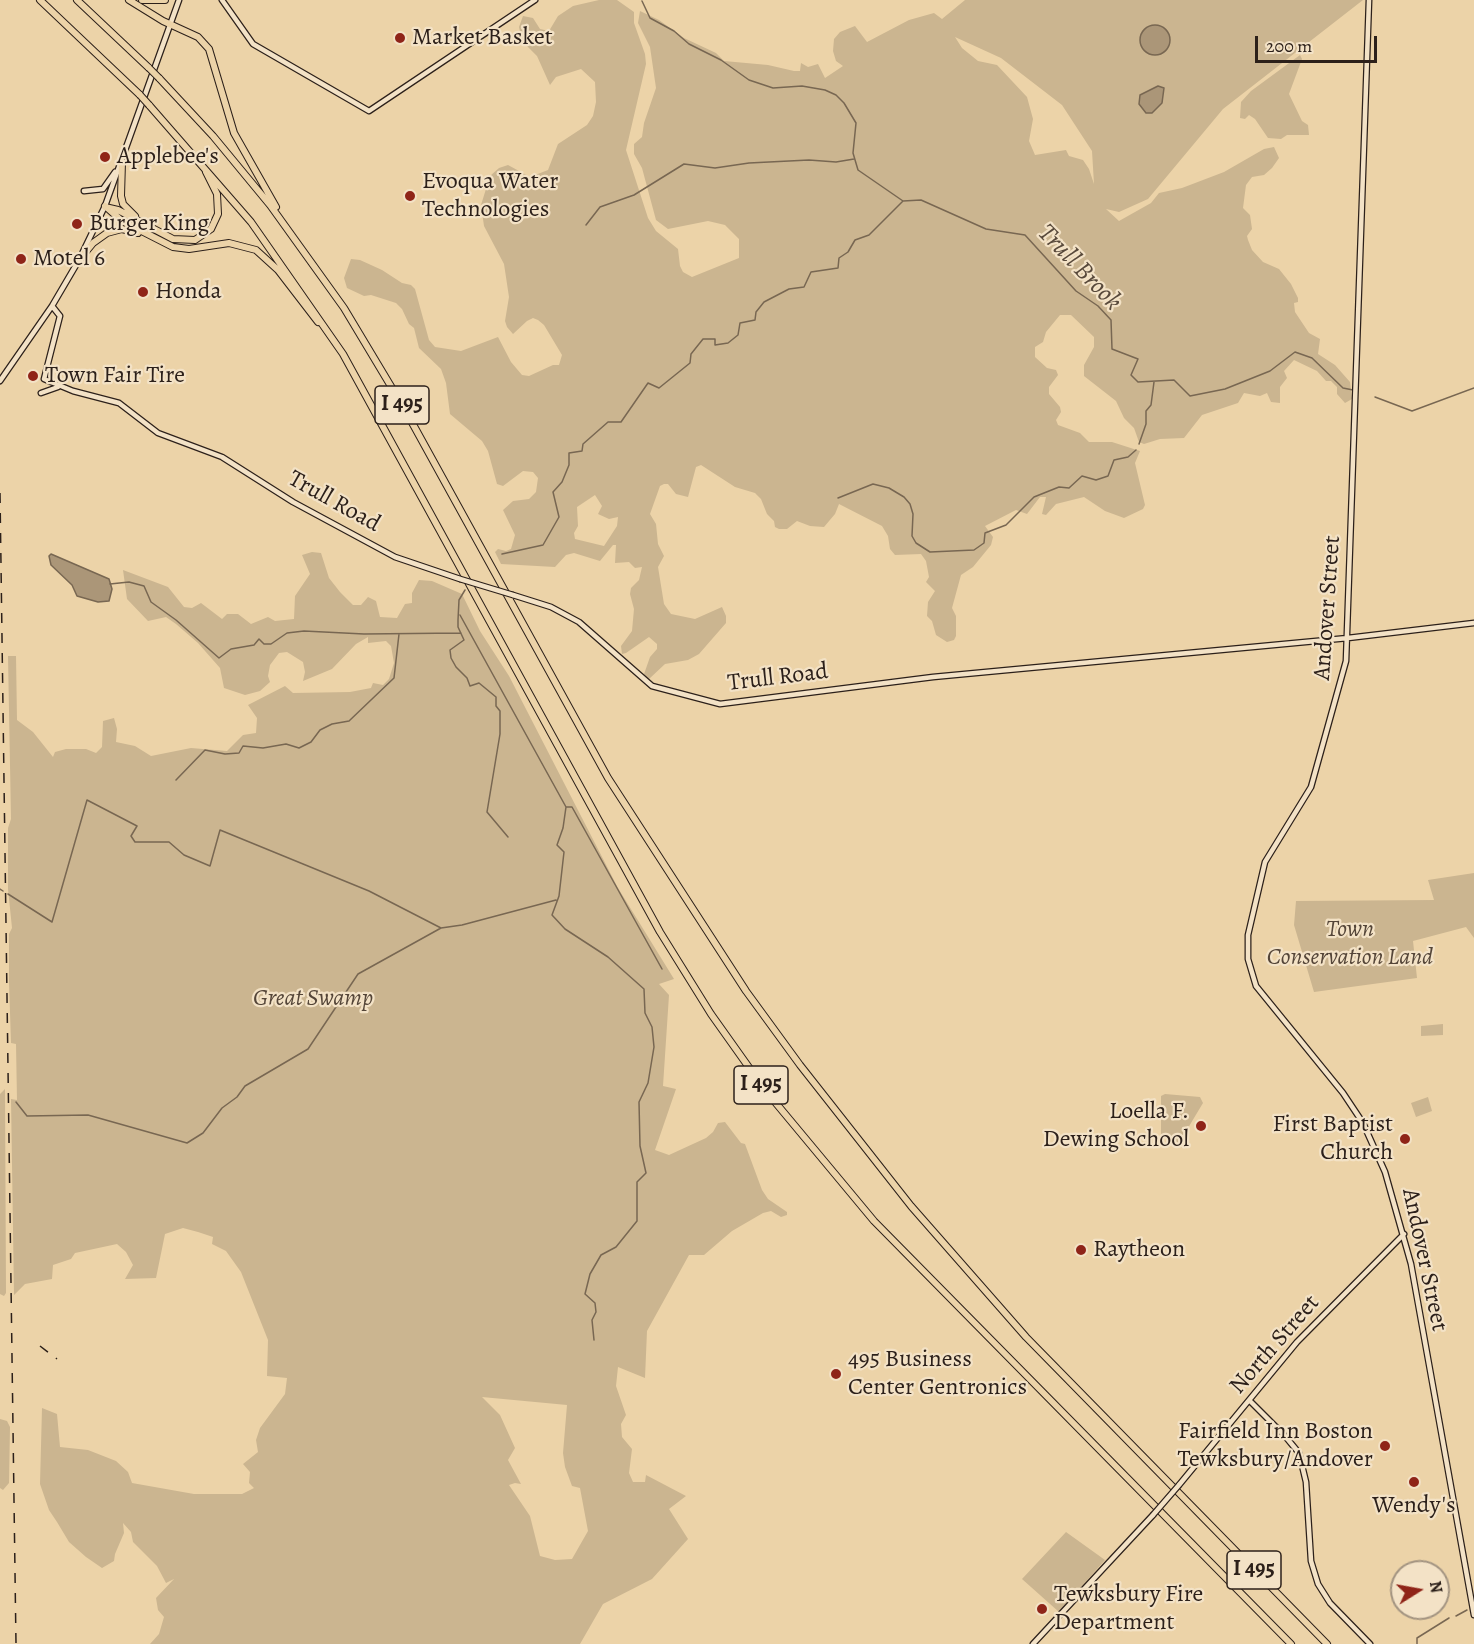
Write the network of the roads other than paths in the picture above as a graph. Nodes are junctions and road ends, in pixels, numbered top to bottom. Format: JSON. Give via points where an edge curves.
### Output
{"nodes":[{"id":1,"x":39,"y":0,"type":"edge"},
{"id":2,"x":77,"y":0,"type":"edge"},
{"id":3,"x":129,"y":0,"type":"edge"},
{"id":4,"x":142,"y":0,"type":"edge"},
{"id":5,"x":165,"y":0,"type":"edge"},
{"id":6,"x":179,"y":0,"type":"edge"},
{"id":7,"x":222,"y":0,"type":"edge"},
{"id":8,"x":535,"y":0,"type":"edge"},
{"id":9,"x":1370,"y":0,"type":"edge"},
{"id":10,"x":171,"y":25,"type":"junction"},
{"id":11,"x":190,"y":149,"type":"junction"},
{"id":12,"x":122,"y":162,"type":"junction"},
{"id":13,"x":84,"y":191,"type":"dead end"},
{"id":14,"x":105,"y":206,"type":"junction"},
{"id":15,"x":145,"y":224,"type":"junction"},
{"id":16,"x":148,"y":236,"type":"junction"},
{"id":17,"x":302,"y":247,"type":"junction"},
{"id":18,"x":79,"y":260,"type":"junction"},
{"id":19,"x":52,"y":306,"type":"junction"},
{"id":20,"x":355,"y":373,"type":"junction"},
{"id":21,"x":0,"y":380,"type":"edge"},
{"id":22,"x":58,"y":387,"type":"junction"},
{"id":23,"x":41,"y":393,"type":"dead end"},
{"id":24,"x":1474,"y":623,"type":"edge"},
{"id":25,"x":1348,"y":638,"type":"junction"},
{"id":26,"x":1404,"y":1234,"type":"junction"},
{"id":27,"x":1250,"y":1401,"type":"junction"},
{"id":28,"x":1474,"y":1615,"type":"edge"},
{"id":29,"x":1033,"y":1644,"type":"edge"},
{"id":30,"x":1290,"y":1644,"type":"edge"},
{"id":31,"x":1327,"y":1644,"type":"edge"},
{"id":32,"x":1370,"y":1644,"type":"edge"}],
"edges":[{"from":1,"to":11,"type":"highway","number":"I 495","bridge":true,"via":[[140,95]]},
{"from":2,"to":17,"type":"highway","number":"I 495","bridge":true,"via":[[159,78],[233,160]]},
{"from":3,"to":10,"type":"highway"},
{"from":4,"to":5,"type":"highway"},
{"from":6,"to":10,"type":"main road"},
{"from":7,"to":8,"type":"main road","via":[[252,44],[369,111]]},
{"from":9,"to":25,"type":"main road","name":"Andover Street"},
{"from":10,"to":12,"type":"main road"},
{"from":10,"to":17,"type":"highway","via":[[198,37],[209,49],[227,114],[243,153]]},
{"from":11,"to":15,"type":"highway","via":[[217,194],[219,210],[215,222],[203,236],[184,241],[169,238]]},
{"from":11,"to":20,"type":"highway","number":"I 495","via":[[268,244]]},
{"from":12,"to":13,"type":"main road","via":[[103,189]]},
{"from":12,"to":14,"type":"main road"},
{"from":12,"to":15,"type":"highway","via":[[123,204]]},
{"from":14,"to":15,"type":"highway"},
{"from":14,"to":16,"type":"highway"},
{"from":14,"to":18,"type":"main road"},
{"from":16,"to":18,"type":"highway","via":[[127,230],[111,231],[93,243]]},
{"from":16,"to":20,"type":"highway","via":[[181,249],[233,243],[260,252],[298,295]]},
{"from":17,"to":31,"type":"highway","number":"I 495","via":[[387,379],[580,731],[636,825],[800,1065],[911,1206],[1026,1337]]},
{"from":18,"to":19,"type":"main road"},
{"from":19,"to":21,"type":"main road"},
{"from":19,"to":22,"type":"main road","name":"Trull Road","via":[[60,316],[44,379]]},
{"from":20,"to":30,"type":"highway","number":"I 495","via":[[660,932],[748,1068],[874,1221]]},
{"from":22,"to":23,"type":"main road"},
{"from":22,"to":25,"type":"main road","name":"Trull Road","bridge":true,"via":[[119,403],[158,433],[222,457],[292,502],[395,557],[551,607],[579,622],[652,686],[720,704],[933,677]]},
{"from":24,"to":25,"type":"main road","name":"Trull Road"},
{"from":25,"to":26,"type":"main road","name":"Andover Street","via":[[1342,684],[1311,787],[1265,862],[1257,885],[1248,958],[1256,986],[1267,1002],[1327,1073],[1363,1124],[1385,1172]]},
{"from":26,"to":27,"type":"main road","name":"North Street","via":[[1297,1342]]},
{"from":26,"to":28,"type":"main road","name":"Andover Street"},
{"from":27,"to":29,"type":"main road","name":"North Street","bridge":true,"via":[[1153,1515]]},
{"from":27,"to":32,"type":"main road","via":[[1299,1453],[1306,1482],[1311,1561],[1318,1584],[1330,1603]]}]}
